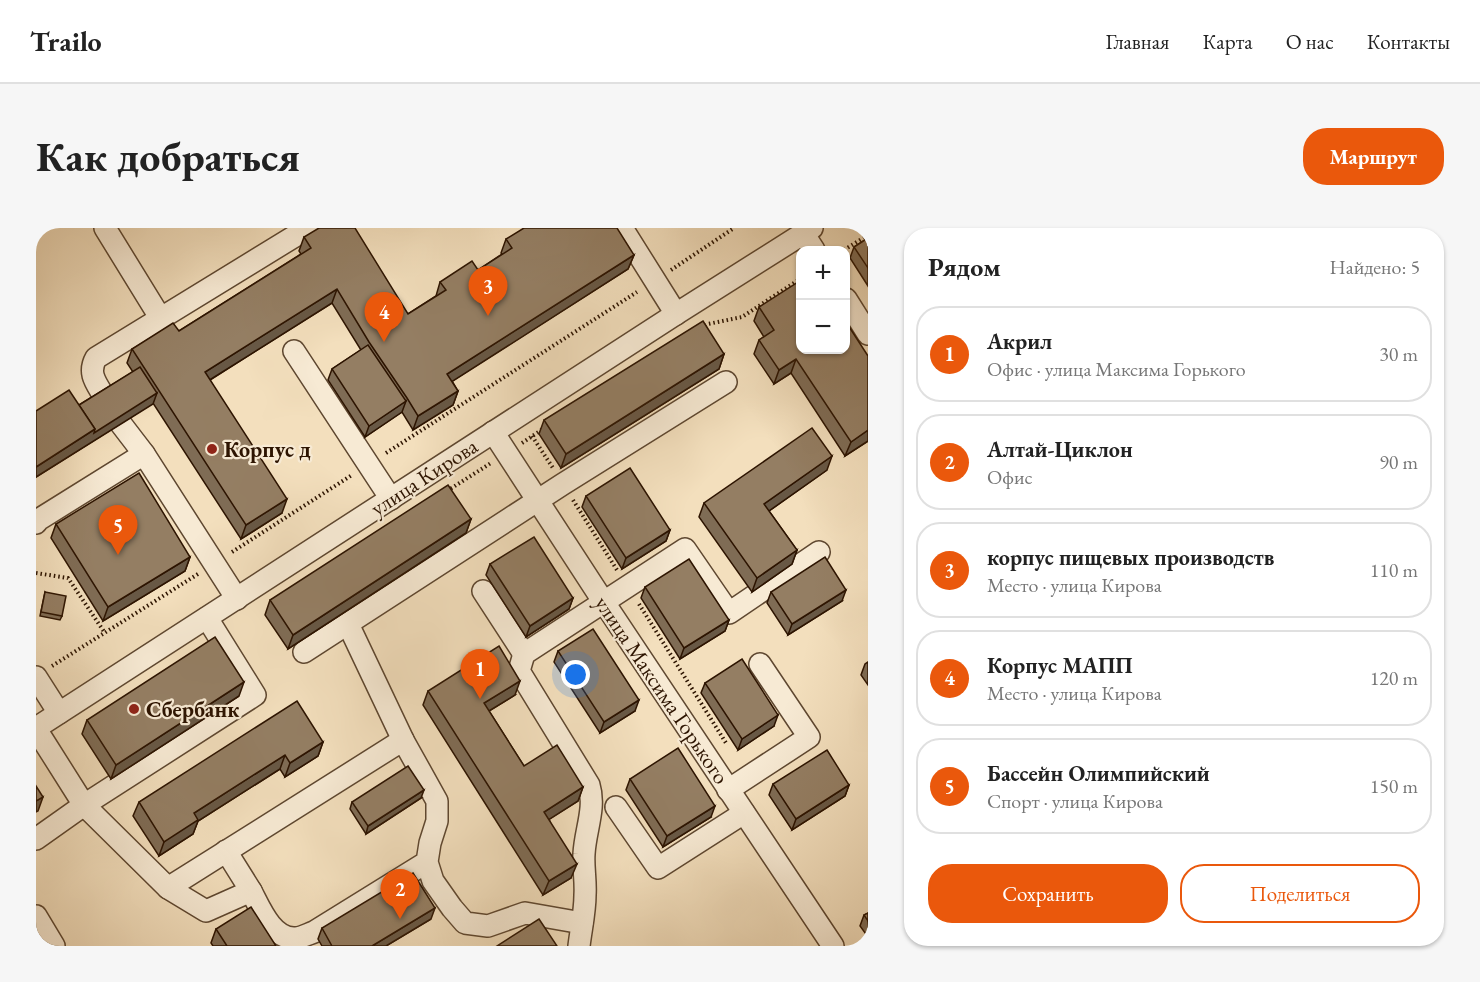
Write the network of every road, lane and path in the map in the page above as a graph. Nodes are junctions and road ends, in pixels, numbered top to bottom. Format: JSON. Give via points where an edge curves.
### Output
{"nodes":[{"id":1,"x":105,"y":228,"type":"edge"},
{"id":2,"x":308,"y":228,"type":"edge"},
{"id":3,"x":621,"y":228,"type":"edge"},
{"id":4,"x":868,"y":235,"type":"edge"},
{"id":5,"x":810,"y":237,"type":"edge"},
{"id":6,"x":850,"y":246,"type":"edge"},
{"id":7,"x":796,"y":282,"type":"edge"},
{"id":8,"x":847,"y":300,"type":"edge"},
{"id":9,"x":676,"y":314,"type":"junction"},
{"id":10,"x":161,"y":319,"type":"junction"},
{"id":11,"x":698,"y":330,"type":"edge"},
{"id":12,"x":868,"y":334,"type":"edge"},
{"id":13,"x":294,"y":351,"type":"dead end"},
{"id":14,"x":726,"y":382,"type":"dead end"},
{"id":15,"x":105,"y":398,"type":"edge"},
{"id":16,"x":121,"y":424,"type":"edge"},
{"id":17,"x":552,"y":424,"type":"edge"},
{"id":18,"x":493,"y":432,"type":"junction"},
{"id":19,"x":532,"y":436,"type":"junction"},
{"id":20,"x":519,"y":445,"type":"dead end"},
{"id":21,"x":144,"y":454,"type":"junction"},
{"id":22,"x":563,"y":484,"type":"junction"},
{"id":23,"x":391,"y":499,"type":"junction"},
{"id":24,"x":537,"y":501,"type":"junction"},
{"id":25,"x":36,"y":523,"type":"edge"},
{"id":26,"x":819,"y":552,"type":"dead end"},
{"id":27,"x":36,"y":573,"type":"edge"},
{"id":28,"x":627,"y":586,"type":"junction"},
{"id":29,"x":483,"y":591,"type":"dead end"},
{"id":30,"x":237,"y":598,"type":"junction"},
{"id":31,"x":603,"y":602,"type":"junction"},
{"id":32,"x":207,"y":618,"type":"junction"},
{"id":33,"x":348,"y":624,"type":"junction"},
{"id":34,"x":105,"y":633,"type":"dead end"},
{"id":35,"x":304,"y":652,"type":"dead end"},
{"id":36,"x":524,"y":654,"type":"junction"},
{"id":37,"x":760,"y":664,"type":"dead end"},
{"id":38,"x":36,"y":677,"type":"edge"},
{"id":39,"x":59,"y":713,"type":"junction"},
{"id":40,"x":36,"y":728,"type":"edge"},
{"id":41,"x":403,"y":740,"type":"junction"},
{"id":42,"x":728,"y":747,"type":"dead end"},
{"id":43,"x":728,"y":789,"type":"junction"},
{"id":44,"x":84,"y":805,"type":"junction"},
{"id":45,"x":616,"y":807,"type":"dead end"},
{"id":46,"x":744,"y":813,"type":"junction"},
{"id":47,"x":36,"y":839,"type":"edge"},
{"id":48,"x":226,"y":851,"type":"junction"},
{"id":49,"x":427,"y":862,"type":"junction"},
{"id":50,"x":168,"y":888,"type":"junction"},
{"id":51,"x":250,"y":891,"type":"junction"},
{"id":52,"x":36,"y":916,"type":"edge"},
{"id":53,"x":582,"y":923,"type":"junction"},
{"id":54,"x":54,"y":946,"type":"edge"},
{"id":55,"x":579,"y":946,"type":"edge"},
{"id":56,"x":833,"y":946,"type":"edge"}],
"edges":[{"from":1,"to":10,"type":"street"},
{"from":2,"to":10,"type":"street"},
{"from":3,"to":9,"type":"street"},
{"from":4,"to":6,"type":"path"},
{"from":5,"to":9,"type":"street","name":"улица Кирова"},
{"from":7,"to":11,"type":"path","via":[[742,317]]},
{"from":8,"to":12,"type":"street"},
{"from":9,"to":18,"type":"street","name":"улица Кирова"},
{"from":10,"to":15,"type":"street","via":[[96,358],[92,373]]},
{"from":13,"to":23,"type":"street"},
{"from":14,"to":22,"type":"street"},
{"from":16,"to":21,"type":"street"},
{"from":17,"to":19,"type":"path"},
{"from":18,"to":23,"type":"street","name":"улица Кирова"},
{"from":18,"to":24,"type":"street","name":"улица Максима Горького"},
{"from":19,"to":20,"type":"path"},
{"from":19,"to":22,"type":"path"},
{"from":21,"to":25,"type":"street"},
{"from":21,"to":30,"type":"street"},
{"from":22,"to":24,"type":"street"},
{"from":22,"to":28,"type":"path"},
{"from":23,"to":30,"type":"street","name":"улица Кирова"},
{"from":24,"to":31,"type":"street","name":"улица Максима Горького"},
{"from":24,"to":33,"type":"street"},
{"from":26,"to":28,"type":"street","via":[[729,613],[685,549]]},
{"from":27,"to":34,"type":"path","via":[[68,578]]},
{"from":28,"to":31,"type":"street"},
{"from":28,"to":42,"type":"path"},
{"from":29,"to":36,"type":"street"},
{"from":30,"to":32,"type":"street","name":"улица Кирова"},
{"from":31,"to":36,"type":"street"},
{"from":31,"to":43,"type":"street","name":"улица Максима Горького"},
{"from":32,"to":39,"type":"street","name":"улица Кирова"},
{"from":32,"to":44,"type":"street","via":[[255,695]]},
{"from":33,"to":35,"type":"street"},
{"from":33,"to":41,"type":"street"},
{"from":36,"to":53,"type":"street","via":[[519,671],[592,795],[584,854]]},
{"from":37,"to":43,"type":"street","via":[[809,737]]},
{"from":38,"to":39,"type":"street"},
{"from":39,"to":40,"type":"street","name":"улица Кирова"},
{"from":40,"to":44,"type":"street"},
{"from":41,"to":48,"type":"street"},
{"from":41,"to":49,"type":"street","via":[[437,801],[437,821]]},
{"from":43,"to":46,"type":"street","name":"улица Максима Горького"},
{"from":44,"to":47,"type":"street"},
{"from":44,"to":50,"type":"street"},
{"from":45,"to":46,"type":"street","via":[[657,868]]},
{"from":46,"to":56,"type":"street","name":"улица Максима Горького"},
{"from":48,"to":50,"type":"street"},
{"from":48,"to":51,"type":"street"},
{"from":49,"to":51,"type":"street","via":[[314,932],[296,938],[281,936],[264,917]]},
{"from":49,"to":53,"type":"street","via":[[433,881],[465,923],[488,926],[525,913]]},
{"from":50,"to":51,"type":"street","via":[[206,911]]},
{"from":52,"to":54,"type":"street"},
{"from":53,"to":55,"type":"street"}]}
